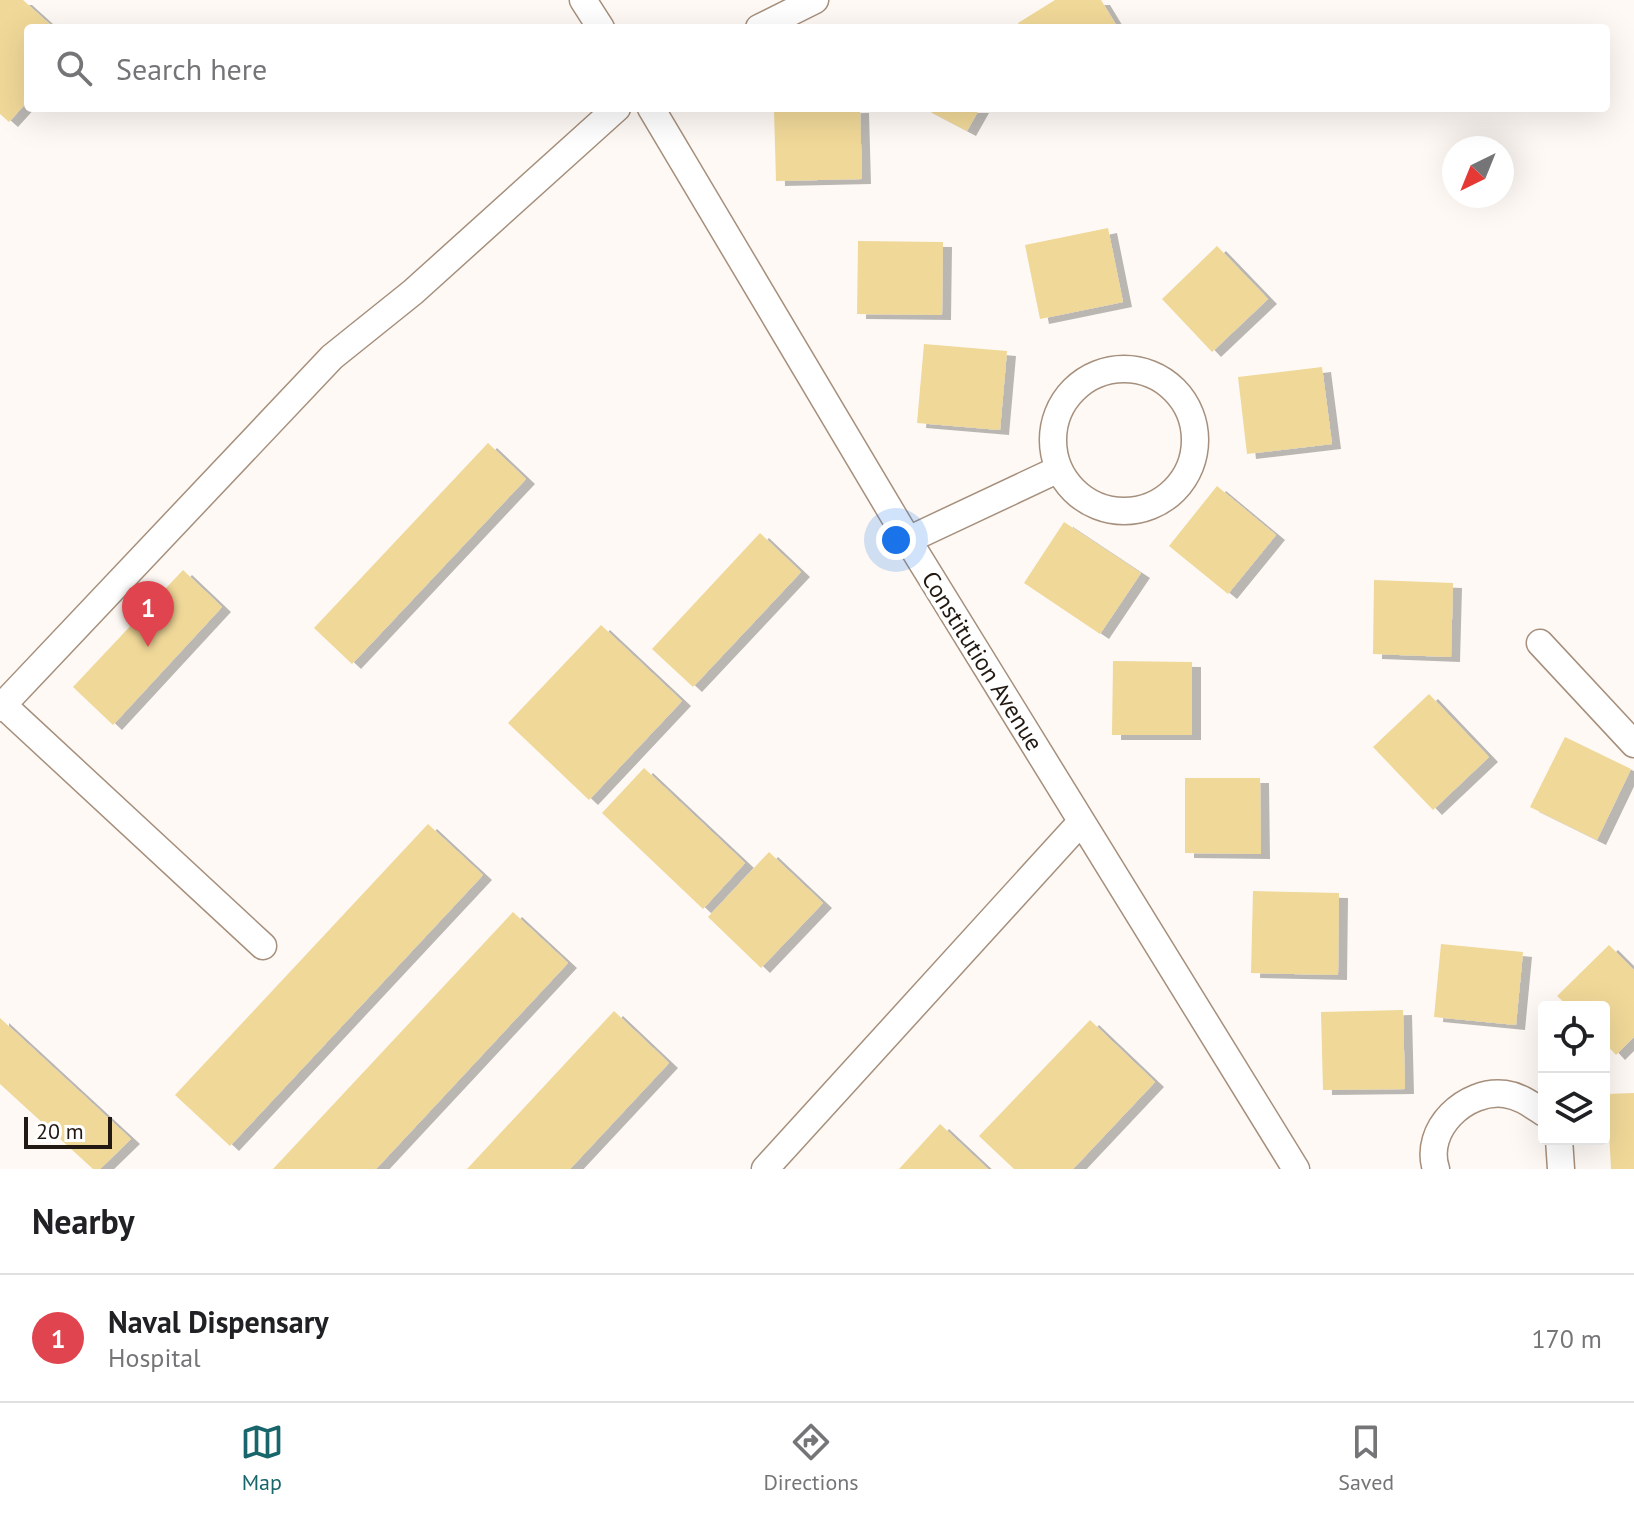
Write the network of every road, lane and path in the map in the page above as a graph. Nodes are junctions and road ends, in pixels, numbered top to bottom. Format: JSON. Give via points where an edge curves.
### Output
{"nodes":[{"id":1,"x":583,"y":0,"type":"edge"},
{"id":2,"x":815,"y":0,"type":"edge"},
{"id":3,"x":598,"y":24,"type":"edge"},
{"id":4,"x":767,"y":24,"type":"edge"},
{"id":5,"x":613,"y":112,"type":"edge"},
{"id":6,"x":653,"y":112,"type":"edge"},
{"id":7,"x":1059,"y":469,"type":"junction"},
{"id":8,"x":908,"y":540,"type":"junction"},
{"id":9,"x":1540,"y":643,"type":"dead end"},
{"id":10,"x":1,"y":706,"type":"edge"},
{"id":11,"x":1634,"y":744,"type":"edge"},
{"id":12,"x":1081,"y":822,"type":"junction"},
{"id":13,"x":263,"y":946,"type":"dead end"},
{"id":14,"x":1538,"y":1109,"type":"edge"},
{"id":15,"x":1560,"y":1145,"type":"edge"},
{"id":16,"x":1427,"y":1166,"type":"edge"},
{"id":17,"x":765,"y":1169,"type":"edge"},
{"id":18,"x":1296,"y":1169,"type":"edge"},
{"id":19,"x":1561,"y":1169,"type":"edge"}],
"edges":[{"from":1,"to":3,"type":"street"},
{"from":2,"to":4,"type":"street"},
{"from":5,"to":10,"type":"street","via":[[413,292],[332,357]]},
{"from":6,"to":8,"type":"street","name":"Constitution Avenue"},
{"from":7,"to":7,"type":"street","via":[[1053,445],[1055,419],[1078,384],[1100,372],[1148,373],[1170,385],[1190,412],[1196,437],[1192,463],[1178,487],[1146,508],[1102,508],[1085,500]]},
{"from":7,"to":8,"type":"street"},
{"from":8,"to":12,"type":"street","name":"Constitution Avenue"},
{"from":9,"to":11,"type":"street"},
{"from":10,"to":13,"type":"street"},
{"from":12,"to":17,"type":"street"},
{"from":12,"to":18,"type":"street","name":"Constitution Avenue"},
{"from":14,"to":16,"type":"street","via":[[1505,1094],[1483,1095],[1462,1104],[1446,1119]]},
{"from":15,"to":19,"type":"street"}]}
